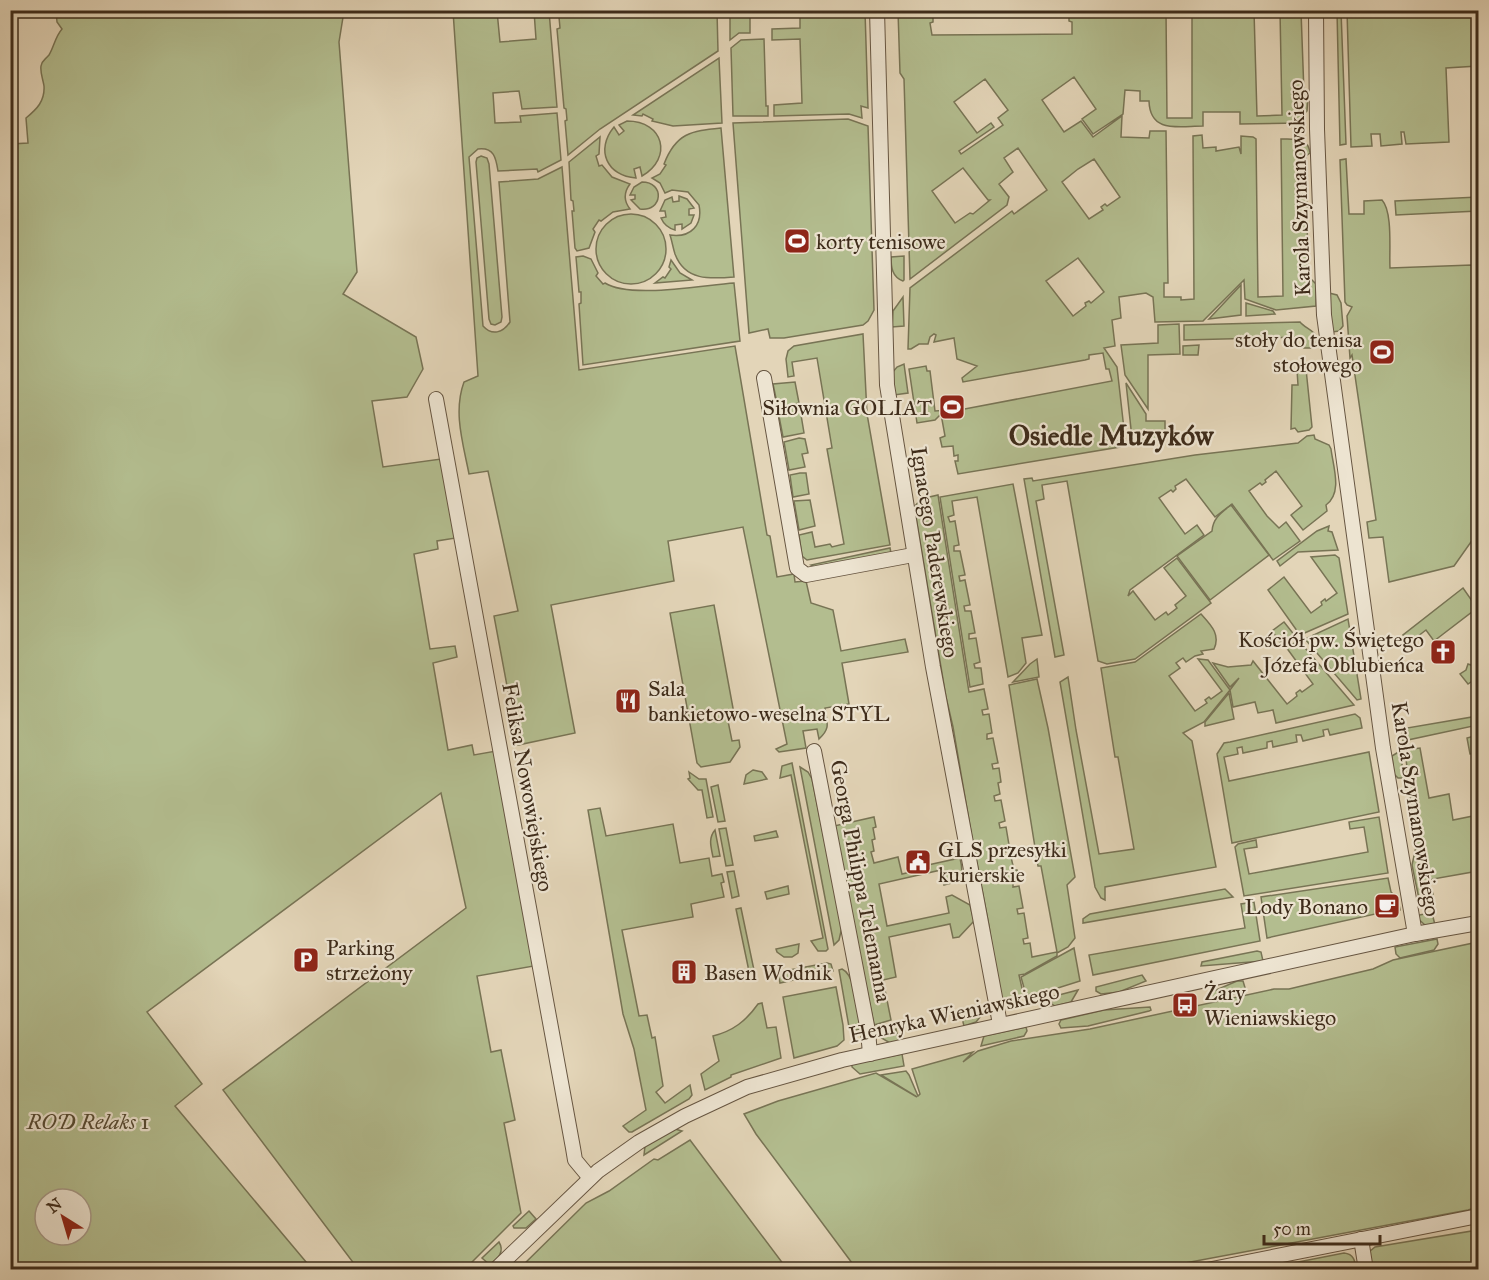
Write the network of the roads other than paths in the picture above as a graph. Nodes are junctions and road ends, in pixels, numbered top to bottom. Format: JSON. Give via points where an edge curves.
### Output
{"nodes":[{"id":1,"x":877,"y":10,"type":"edge"},
{"id":2,"x":1316,"y":10,"type":"edge"},
{"id":3,"x":764,"y":378,"type":"dead end"},
{"id":4,"x":436,"y":399,"type":"dead end"},
{"id":5,"x":913,"y":555,"type":"junction"},
{"id":6,"x":814,"y":751,"type":"dead end"},
{"id":7,"x":1479,"y":923,"type":"edge"},
{"id":8,"x":1415,"y":934,"type":"junction"},
{"id":9,"x":1000,"y":1024,"type":"junction"},
{"id":10,"x":870,"y":1054,"type":"junction"},
{"id":11,"x":590,"y":1178,"type":"junction"},
{"id":12,"x":1479,"y":1216,"type":"edge"},
{"id":13,"x":1361,"y":1239,"type":"junction"},
{"id":14,"x":495,"y":1269,"type":"edge"},
{"id":15,"x":1207,"y":1269,"type":"edge"},
{"id":16,"x":1366,"y":1269,"type":"edge"}],
"edges":[{"from":1,"to":5,"type":"street","name":"Ignacego Paderewskiego","via":[[887,385]]},
{"from":2,"to":8,"type":"street","name":"Karola Szymanowskiego","via":[[1324,315],[1383,748]]},
{"from":3,"to":5,"type":"street","via":[[797,568],[806,575]]},
{"from":4,"to":11,"type":"street","name":"Feliksa Nowowiejskiego","via":[[575,1160]]},
{"from":5,"to":9,"type":"street","name":"Ignacego Paderewskiego"},
{"from":6,"to":10,"type":"street","name":"Georga Philippa Telemanna"},
{"from":7,"to":8,"type":"street","name":"Henryka Wieniawskiego"},
{"from":8,"to":9,"type":"street","name":"Henryka Wieniawskiego"},
{"from":9,"to":10,"type":"street","name":"Henryka Wieniawskiego"},
{"from":10,"to":11,"type":"street","name":"Henryka Wieniawskiego","via":[[747,1087],[639,1142]]},
{"from":11,"to":14,"type":"street","name":"Henryka Wieniawskiego"},
{"from":12,"to":13,"type":"street"},
{"from":13,"to":15,"type":"street"},
{"from":13,"to":16,"type":"street"}]}
